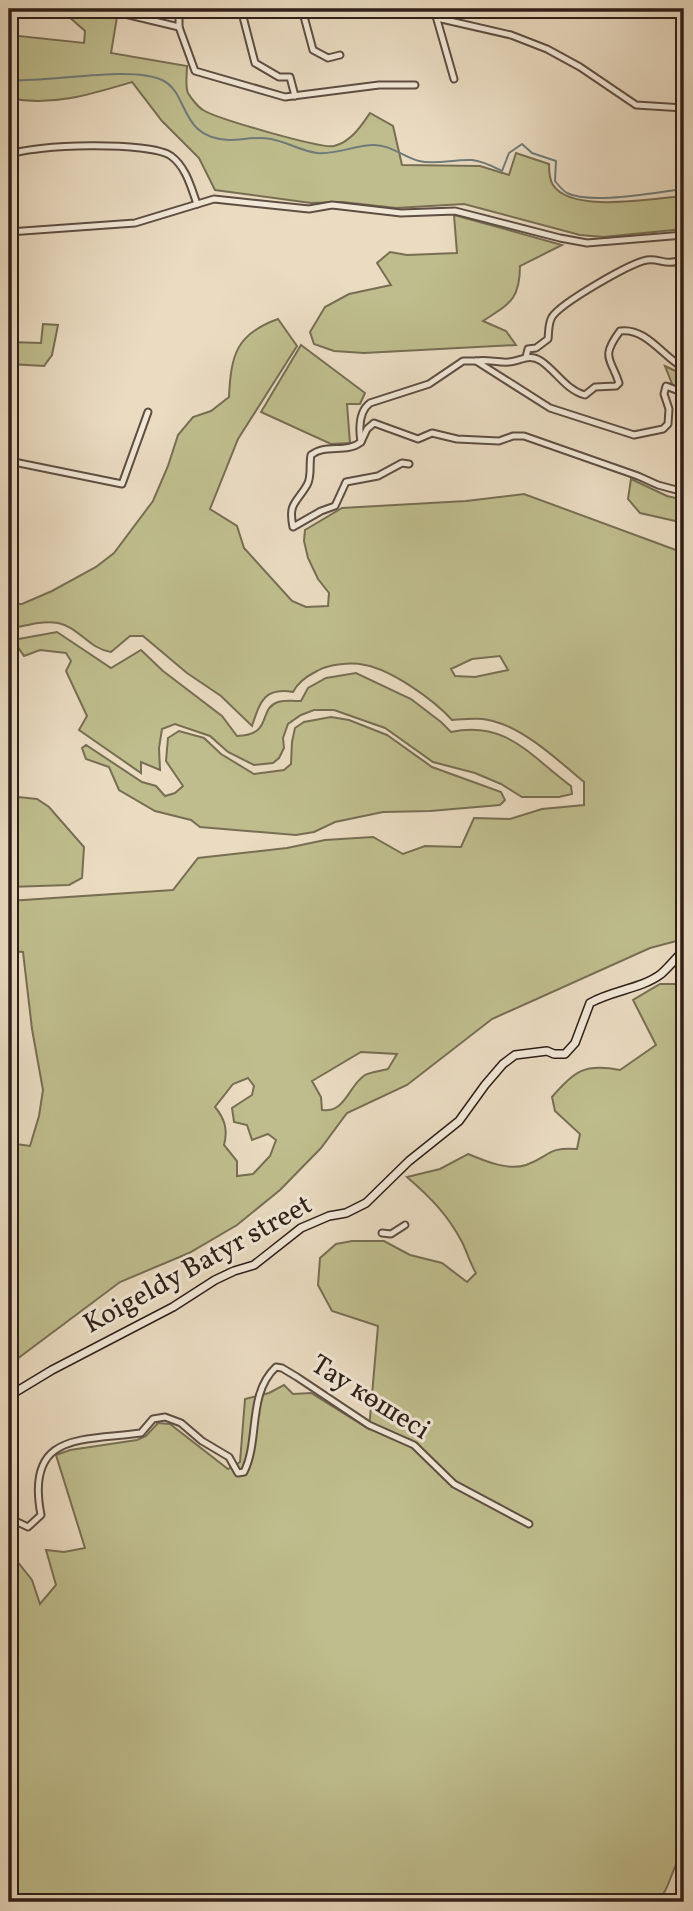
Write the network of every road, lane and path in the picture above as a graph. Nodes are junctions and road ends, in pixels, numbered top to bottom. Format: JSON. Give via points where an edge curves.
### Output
{"nodes":[{"id":1,"x":104,"y":9,"type":"edge"},
{"id":2,"x":179,"y":9,"type":"edge"},
{"id":3,"x":241,"y":9,"type":"edge"},
{"id":4,"x":302,"y":9,"type":"edge"},
{"id":5,"x":434,"y":9,"type":"edge"},
{"id":6,"x":437,"y":18,"type":"junction"},
{"id":7,"x":179,"y":27,"type":"junction"},
{"id":8,"x":340,"y":55,"type":"dead end"},
{"id":9,"x":454,"y":79,"type":"dead end"},
{"id":10,"x":415,"y":85,"type":"dead end"},
{"id":11,"x":295,"y":96,"type":"junction"},
{"id":12,"x":684,"y":108,"type":"edge"},
{"id":13,"x":9,"y":155,"type":"edge"},
{"id":14,"x":197,"y":204,"type":"junction"},
{"id":15,"x":9,"y":232,"type":"edge"},
{"id":16,"x":684,"y":235,"type":"edge"},
{"id":17,"x":684,"y":259,"type":"edge"},
{"id":18,"x":526,"y":357,"type":"junction"},
{"id":19,"x":476,"y":361,"type":"junction"},
{"id":20,"x":684,"y":368,"type":"edge"},
{"id":21,"x":684,"y":393,"type":"edge"},
{"id":22,"x":148,"y":412,"type":"dead end"},
{"id":23,"x":361,"y":442,"type":"junction"},
{"id":24,"x":9,"y":461,"type":"edge"},
{"id":25,"x":409,"y":464,"type":"dead end"},
{"id":26,"x":684,"y":492,"type":"edge"},
{"id":27,"x":684,"y":950,"type":"edge"},
{"id":28,"x":405,"y":1225,"type":"dead end"},
{"id":29,"x":382,"y":1233,"type":"dead end"},
{"id":30,"x":9,"y":1396,"type":"edge"},
{"id":31,"x":9,"y":1518,"type":"edge"},
{"id":32,"x":529,"y":1524,"type":"dead end"}],
"edges":[{"from":1,"to":7,"type":"street"},
{"from":2,"to":7,"type":"street"},
{"from":3,"to":11,"type":"street","via":[[255,62],[279,78],[290,77]]},
{"from":4,"to":8,"type":"street","via":[[313,50],[322,57]]},
{"from":5,"to":6,"type":"street"},
{"from":6,"to":9,"type":"street"},
{"from":6,"to":12,"type":"street","via":[[511,35],[547,50],[636,104]]},
{"from":7,"to":11,"type":"street","via":[[195,72],[274,96]]},
{"from":10,"to":11,"type":"street"},
{"from":13,"to":14,"type":"street","via":[[26,149],[151,148],[181,166]]},
{"from":14,"to":15,"type":"street","via":[[135,223]]},
{"from":14,"to":16,"type":"street","via":[[214,199],[309,209],[332,205],[401,213],[455,211],[587,243]]},
{"from":17,"to":18,"type":"street","via":[[668,264],[648,260],[585,290],[555,313],[548,339],[528,349]]},
{"from":18,"to":19,"type":"street","via":[[509,362]]},
{"from":18,"to":20,"type":"street","via":[[543,362],[585,395],[595,387],[619,383],[608,355],[620,331],[627,330],[637,332]]},
{"from":19,"to":21,"type":"street","via":[[551,408],[634,435],[668,424],[666,386]]},
{"from":19,"to":23,"type":"street","via":[[456,364],[429,384],[363,407]]},
{"from":22,"to":24,"type":"street","via":[[122,484]]},
{"from":23,"to":25,"type":"street","via":[[354,448],[321,449],[311,455],[308,485],[290,513],[293,527],[335,506],[346,482]]},
{"from":23,"to":26,"type":"street","via":[[374,423],[418,439],[432,433],[499,441],[524,436]]},
{"from":27,"to":30,"type":"street","name":"Koigeldy Batyr street","via":[[663,973],[590,1003],[575,1043],[565,1054],[515,1055],[503,1064],[459,1121],[366,1203],[301,1228],[254,1265],[215,1280]]},
{"from":28,"to":29,"type":"street","via":[[391,1234]]},
{"from":31,"to":32,"type":"street","name":"Тау көшесі","via":[[27,1527],[41,1515],[40,1470],[55,1448],[141,1433],[153,1419],[165,1417],[181,1423],[229,1457],[238,1473],[244,1472],[265,1377],[275,1367],[369,1425],[414,1445],[454,1484]]}]}
